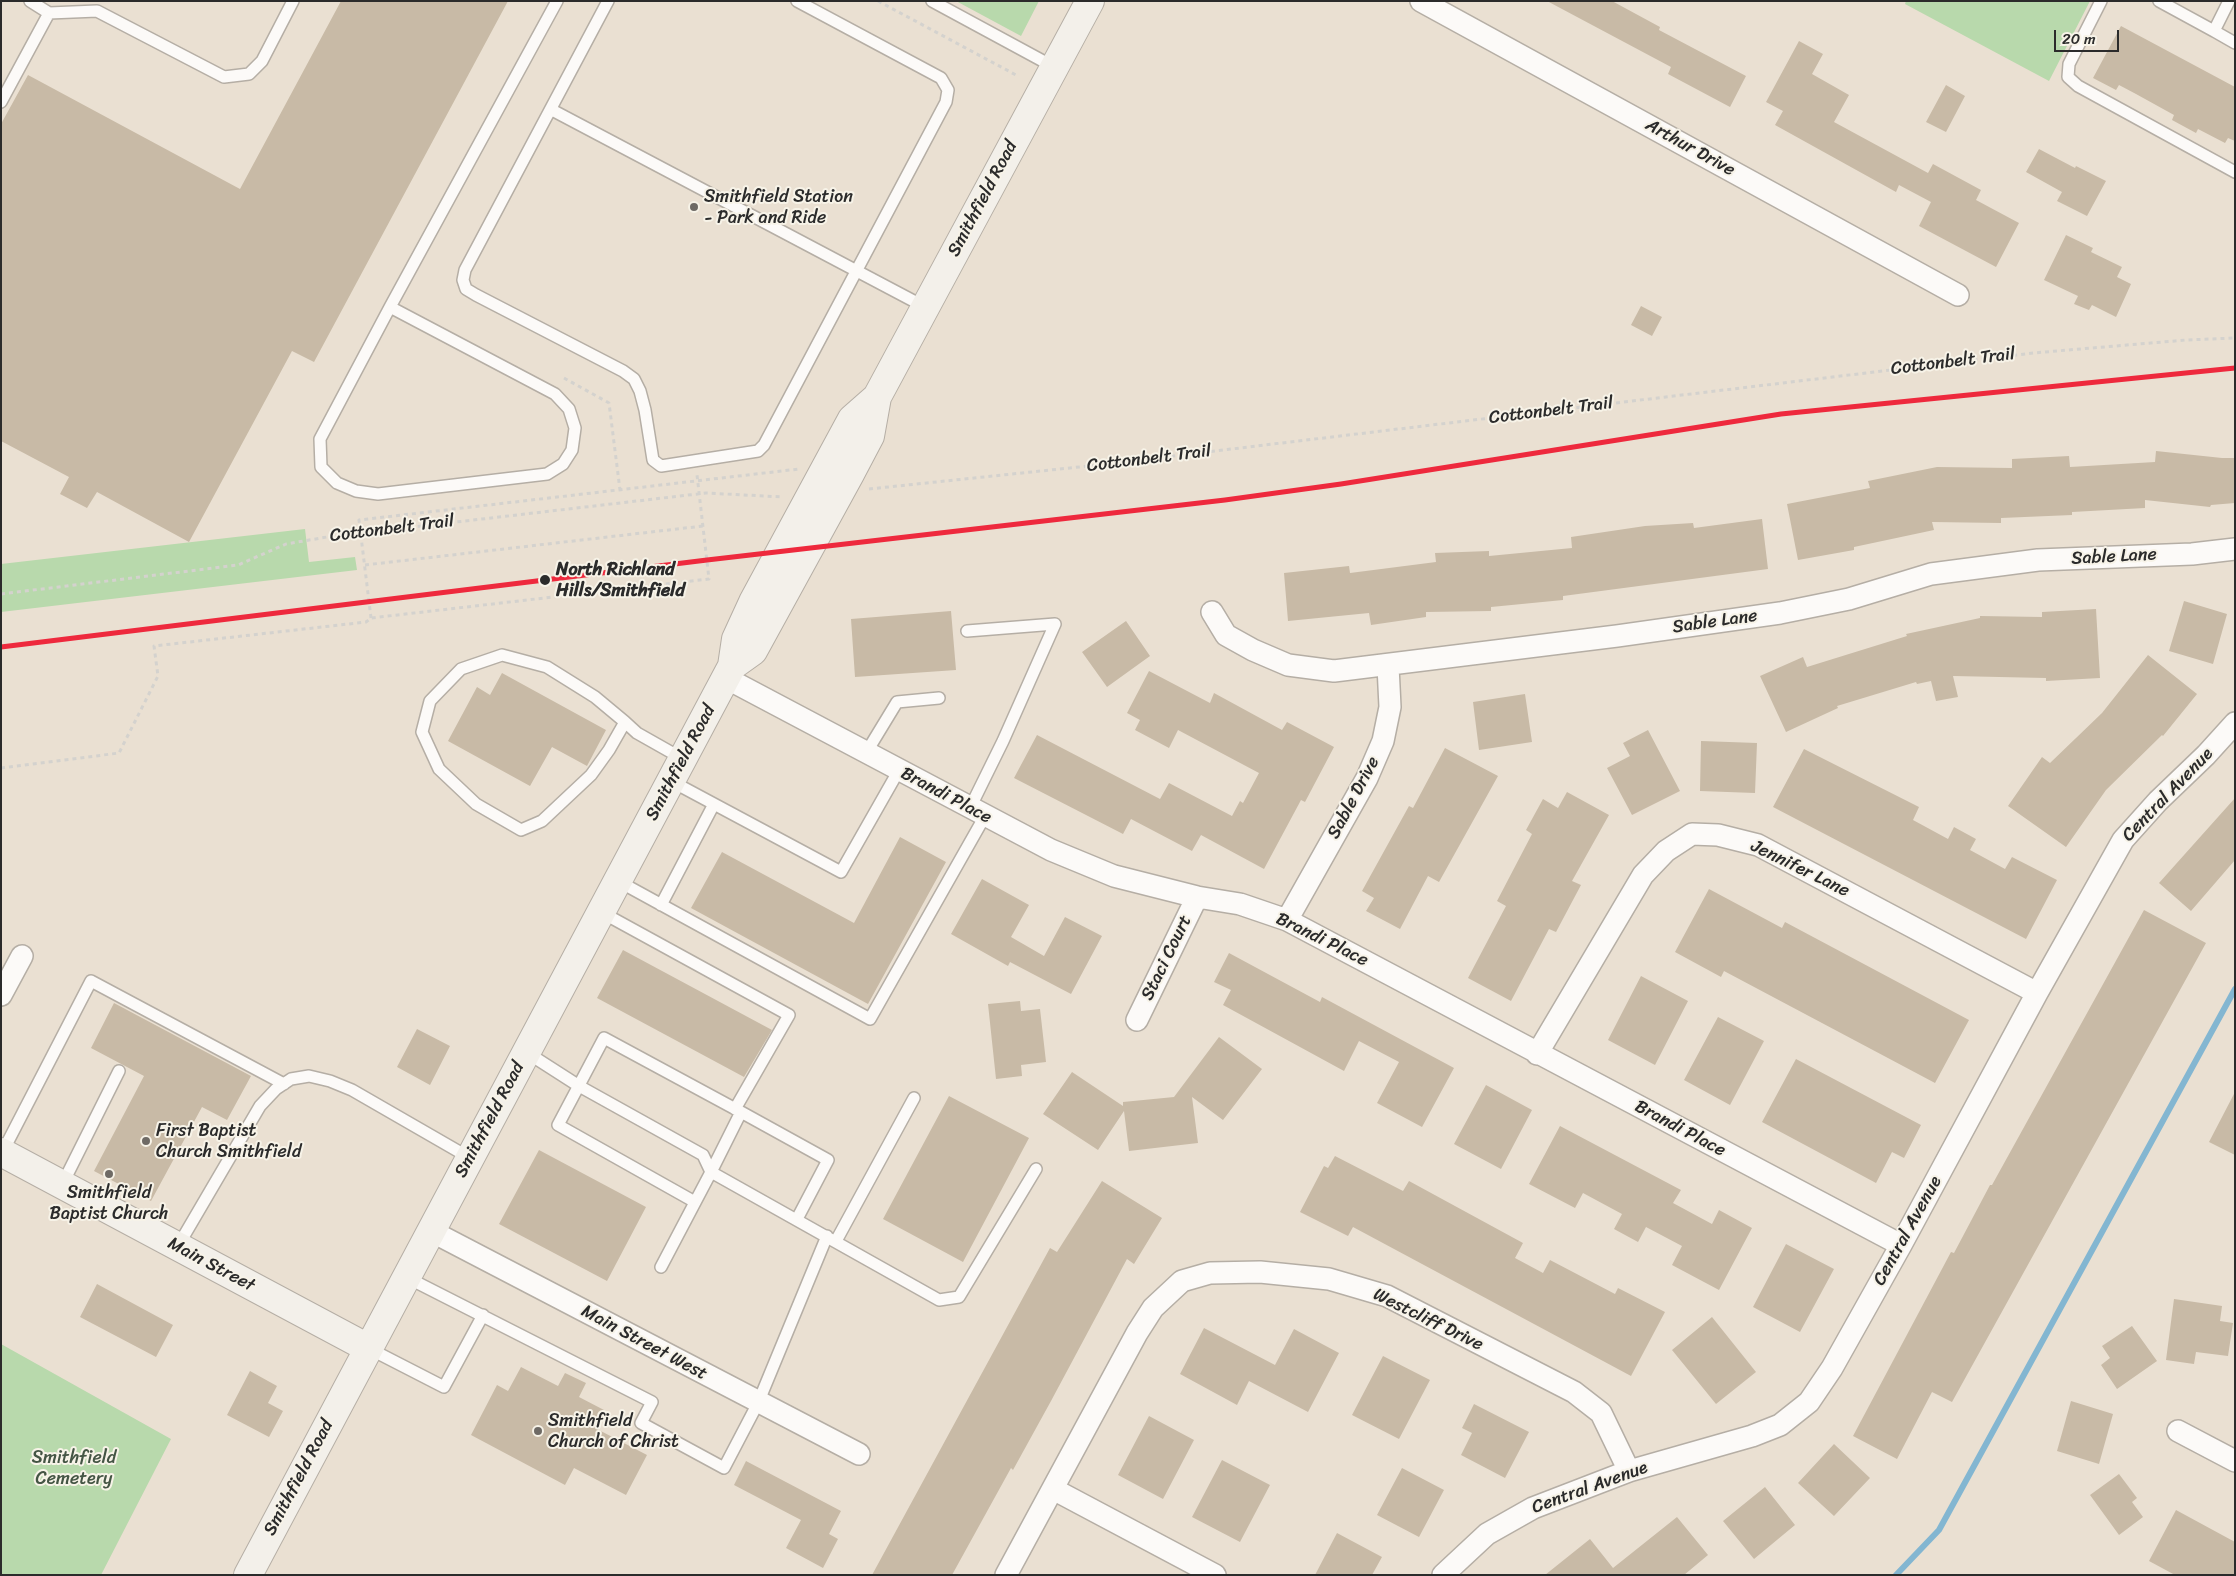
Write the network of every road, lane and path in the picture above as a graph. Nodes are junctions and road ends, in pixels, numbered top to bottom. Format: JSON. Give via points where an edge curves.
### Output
{"nodes":[{"id":1,"x":30,"y":1,"type":"edge"},
{"id":2,"x":293,"y":1,"type":"edge"},
{"id":3,"x":557,"y":1,"type":"edge"},
{"id":4,"x":608,"y":1,"type":"edge"},
{"id":5,"x":878,"y":1,"type":"edge"},
{"id":6,"x":932,"y":1,"type":"edge"},
{"id":7,"x":1090,"y":1,"type":"edge"},
{"id":8,"x":1421,"y":1,"type":"edge"},
{"id":9,"x":2101,"y":1,"type":"edge"},
{"id":10,"x":2159,"y":1,"type":"edge"},
{"id":11,"x":2229,"y":1,"type":"edge"},
{"id":12,"x":803,"y":3,"type":"edge"},
{"id":13,"x":100,"y":6,"type":"edge"},
{"id":14,"x":49,"y":13,"type":"junction"},
{"id":15,"x":2214,"y":31,"type":"junction"},
{"id":16,"x":2235,"y":43,"type":"edge"},
{"id":17,"x":1054,"y":67,"type":"junction"},
{"id":18,"x":1016,"y":75,"type":"dead end"},
{"id":19,"x":1,"y":102,"type":"edge"},
{"id":20,"x":552,"y":110,"type":"junction"},
{"id":21,"x":2235,"y":172,"type":"edge"},
{"id":22,"x":858,"y":272,"type":"junction"},
{"id":23,"x":1958,"y":295,"type":"dead end"},
{"id":24,"x":390,"y":307,"type":"junction"},
{"id":25,"x":925,"y":307,"type":"junction"},
{"id":26,"x":2235,"y":338,"type":"edge"},
{"id":27,"x":697,"y":462,"type":"junction"},
{"id":28,"x":804,"y":468,"type":"dead end"},
{"id":29,"x":698,"y":481,"type":"junction"},
{"id":30,"x":867,"y":489,"type":"dead end"},
{"id":31,"x":699,"y":494,"type":"junction"},
{"id":32,"x":788,"y":497,"type":"dead end"},
{"id":33,"x":703,"y":526,"type":"junction"},
{"id":34,"x":361,"y":532,"type":"junction"},
{"id":35,"x":2235,"y":549,"type":"edge"},
{"id":36,"x":365,"y":565,"type":"junction"},
{"id":37,"x":1,"y":594,"type":"edge"},
{"id":38,"x":1212,"y":612,"type":"dead end"},
{"id":39,"x":371,"y":618,"type":"junction"},
{"id":40,"x":967,"y":631,"type":"dead end"},
{"id":41,"x":1388,"y":666,"type":"junction"},
{"id":42,"x":729,"y":672,"type":"junction"},
{"id":43,"x":939,"y":698,"type":"dead end"},
{"id":44,"x":625,"y":722,"type":"junction"},
{"id":45,"x":2235,"y":724,"type":"edge"},
{"id":46,"x":866,"y":753,"type":"junction"},
{"id":47,"x":1,"y":768,"type":"edge"},
{"id":48,"x":677,"y":770,"type":"junction"},
{"id":49,"x":899,"y":770,"type":"junction"},
{"id":50,"x":714,"y":804,"type":"junction"},
{"id":51,"x":977,"y":812,"type":"junction"},
{"id":52,"x":618,"y":881,"type":"junction"},
{"id":53,"x":1198,"y":897,"type":"junction"},
{"id":54,"x":661,"y":905,"type":"junction"},
{"id":55,"x":601,"y":912,"type":"junction"},
{"id":56,"x":1287,"y":920,"type":"junction"},
{"id":57,"x":22,"y":956,"type":"dead end"},
{"id":58,"x":2037,"y":993,"type":"junction"},
{"id":59,"x":1,"y":995,"type":"edge"},
{"id":60,"x":1137,"y":1020,"type":"dead end"},
{"id":61,"x":526,"y":1052,"type":"junction"},
{"id":62,"x":1537,"y":1054,"type":"junction"},
{"id":63,"x":119,"y":1071,"type":"dead end"},
{"id":64,"x":284,"y":1084,"type":"junction"},
{"id":65,"x":579,"y":1086,"type":"junction"},
{"id":66,"x":914,"y":1098,"type":"dead end"},
{"id":67,"x":738,"y":1110,"type":"junction"},
{"id":68,"x":2,"y":1152,"type":"edge"},
{"id":69,"x":470,"y":1158,"type":"junction"},
{"id":70,"x":1036,"y":1168,"type":"dead end"},
{"id":71,"x":711,"y":1172,"type":"junction"},
{"id":72,"x":62,"y":1185,"type":"junction"},
{"id":73,"x":695,"y":1202,"type":"junction"},
{"id":74,"x":796,"y":1219,"type":"junction"},
{"id":75,"x":431,"y":1232,"type":"junction"},
{"id":76,"x":831,"y":1239,"type":"junction"},
{"id":77,"x":1901,"y":1245,"type":"junction"},
{"id":78,"x":177,"y":1247,"type":"junction"},
{"id":79,"x":661,"y":1268,"type":"dead end"},
{"id":80,"x":406,"y":1277,"type":"junction"},
{"id":81,"x":483,"y":1315,"type":"junction"},
{"id":82,"x":368,"y":1348,"type":"junction"},
{"id":83,"x":758,"y":1403,"type":"junction"},
{"id":84,"x":2178,"y":1431,"type":"dead end"},
{"id":85,"x":859,"y":1454,"type":"dead end"},
{"id":86,"x":2235,"y":1461,"type":"edge"},
{"id":87,"x":1630,"y":1472,"type":"junction"},
{"id":88,"x":1053,"y":1489,"type":"junction"},
{"id":89,"x":248,"y":1575,"type":"edge"},
{"id":90,"x":1006,"y":1575,"type":"edge"},
{"id":91,"x":1215,"y":1575,"type":"edge"},
{"id":92,"x":1443,"y":1575,"type":"edge"}],
"edges":[{"from":1,"to":14,"type":"lane"},
{"from":2,"to":13,"type":"lane","via":[[262,61],[249,74],[224,77]]},
{"from":3,"to":24,"type":"lane"},
{"from":4,"to":20,"type":"lane"},
{"from":5,"to":18,"type":"path"},
{"from":6,"to":17,"type":"lane"},
{"from":7,"to":17,"type":"main road","name":"Smithfield Road"},
{"from":8,"to":23,"type":"street","name":"Arthur Drive"},
{"from":9,"to":21,"type":"lane","via":[[2069,64],[2068,77],[2078,86]]},
{"from":10,"to":15,"type":"lane"},
{"from":11,"to":15,"type":"lane"},
{"from":12,"to":22,"type":"lane","via":[[941,78],[948,90],[946,102]]},
{"from":13,"to":14,"type":"lane"},
{"from":14,"to":19,"type":"lane"},
{"from":15,"to":16,"type":"lane"},
{"from":17,"to":25,"type":"main road","name":"Smithfield Road"},
{"from":20,"to":22,"type":"lane"},
{"from":20,"to":27,"type":"lane","via":[[465,270],[463,280],[466,289],[634,379],[645,410],[653,460],[661,466]]},
{"from":22,"to":25,"type":"lane"},
{"from":22,"to":27,"type":"lane","via":[[764,446],[758,452]]},
{"from":24,"to":24,"type":"lane","via":[[320,439],[322,466],[337,483],[356,491],[378,494],[547,474],[563,464],[572,450],[575,428],[569,409],[555,394]]},
{"from":25,"to":42,"type":"main road","name":"Smithfield Road","via":[[877,396],[870,436],[850,474],[753,652]]},
{"from":26,"to":30,"type":"path","name":"Cottonbelt Trail","via":[[2033,353],[1108,464]]},
{"from":27,"to":29,"type":"path"},
{"from":28,"to":29,"type":"path"},
{"from":29,"to":31,"type":"path"},
{"from":29,"to":34,"type":"path","via":[[359,520]]},
{"from":31,"to":32,"type":"path","name":"Cottonbelt Trail"},
{"from":31,"to":33,"type":"path"},
{"from":31,"to":34,"type":"path","name":"Cottonbelt Trail"},
{"from":33,"to":36,"type":"path"},
{"from":33,"to":39,"type":"path","via":[[709,579]]},
{"from":34,"to":36,"type":"path"},
{"from":34,"to":37,"type":"path","name":"Cottonbelt Trail","via":[[286,544],[238,565]]},
{"from":35,"to":41,"type":"street","name":"Sable Lane","via":[[2192,554],[2038,560],[1932,574],[1849,599],[1780,613]]},
{"from":36,"to":39,"type":"path"},
{"from":38,"to":41,"type":"street","name":"Sable Lane","via":[[1226,635],[1288,665],[1334,671]]},
{"from":39,"to":47,"type":"path","via":[[366,622],[154,646],[158,676],[119,753]]},
{"from":40,"to":51,"type":"lane","via":[[1054,624],[1003,741]]},
{"from":41,"to":56,"type":"street","name":"Sable Drive","via":[[1390,707],[1383,741],[1367,778]]},
{"from":42,"to":46,"type":"street","name":"Brandi Place"},
{"from":42,"to":48,"type":"main road","name":"Smithfield Road"},
{"from":43,"to":46,"type":"lane","via":[[897,702]]},
{"from":44,"to":44,"type":"lane","via":[[595,697],[547,667],[502,655],[461,669],[430,701],[422,732],[439,768],[476,804],[521,830],[542,821],[591,775]]},
{"from":44,"to":48,"type":"lane"},
{"from":45,"to":58,"type":"street","name":"Central Avenue","via":[[2123,840]]},
{"from":46,"to":49,"type":"street","name":"Brandi Place"},
{"from":48,"to":50,"type":"lane"},
{"from":48,"to":52,"type":"main road","name":"Smithfield Road"},
{"from":49,"to":50,"type":"lane","via":[[841,872]]},
{"from":49,"to":51,"type":"street","name":"Brandi Place"},
{"from":50,"to":54,"type":"lane"},
{"from":51,"to":53,"type":"street","name":"Brandi Place","via":[[1051,850],[1114,876]]},
{"from":51,"to":54,"type":"lane","via":[[870,1019]]},
{"from":52,"to":54,"type":"lane"},
{"from":52,"to":55,"type":"main road","name":"Smithfield Road"},
{"from":53,"to":56,"type":"street","name":"Brandi Place","via":[[1240,904]]},
{"from":53,"to":60,"type":"street","name":"Staci Court"},
{"from":55,"to":61,"type":"main road","name":"Smithfield Road"},
{"from":55,"to":67,"type":"lane","via":[[789,1015]]},
{"from":56,"to":62,"type":"street","name":"Brandi Place"},
{"from":57,"to":59,"type":"street"},
{"from":58,"to":62,"type":"street","name":"Jennifer Lane","via":[[1758,845],[1718,835],[1692,834],[1666,851],[1643,875]]},
{"from":58,"to":77,"type":"street","name":"Central Avenue"},
{"from":61,"to":65,"type":"lane"},
{"from":61,"to":69,"type":"main road","name":"Smithfield Road"},
{"from":62,"to":77,"type":"street","name":"Brandi Place"},
{"from":63,"to":72,"type":"lane"},
{"from":64,"to":68,"type":"lane","via":[[90,980]]},
{"from":64,"to":69,"type":"lane","via":[[291,1079],[309,1076],[330,1081],[352,1090]]},
{"from":64,"to":78,"type":"lane","via":[[255,1114]]},
{"from":65,"to":67,"type":"lane","via":[[604,1038]]},
{"from":65,"to":71,"type":"lane","via":[[703,1154]]},
{"from":65,"to":73,"type":"lane","via":[[558,1125]]},
{"from":66,"to":76,"type":"lane"},
{"from":67,"to":71,"type":"lane"},
{"from":67,"to":74,"type":"lane","via":[[828,1160]]},
{"from":68,"to":72,"type":"main road","name":"Main Street"},
{"from":69,"to":75,"type":"main road","name":"Smithfield Road"},
{"from":70,"to":76,"type":"lane","via":[[959,1298],[939,1300]]},
{"from":71,"to":73,"type":"lane"},
{"from":71,"to":74,"type":"lane"},
{"from":72,"to":78,"type":"main road","name":"Main Street"},
{"from":73,"to":79,"type":"lane"},
{"from":74,"to":76,"type":"lane"},
{"from":75,"to":80,"type":"main road","name":"Smithfield Road"},
{"from":75,"to":83,"type":"street","name":"Main Street West"},
{"from":76,"to":83,"type":"lane"},
{"from":77,"to":87,"type":"street","name":"Central Avenue","via":[[1832,1368],[1809,1402],[1780,1425],[1752,1436]]},
{"from":78,"to":82,"type":"main road","name":"Main Street"},
{"from":80,"to":81,"type":"lane"},
{"from":80,"to":82,"type":"main road","name":"Smithfield Road"},
{"from":81,"to":82,"type":"lane","via":[[444,1387]]},
{"from":81,"to":83,"type":"lane","via":[[652,1402],[641,1423],[724,1468]]},
{"from":82,"to":89,"type":"main road","name":"Smithfield Road"},
{"from":83,"to":85,"type":"street","name":"Main Street West"},
{"from":84,"to":86,"type":"street"},
{"from":87,"to":88,"type":"street","name":"Westcliff Drive","via":[[1601,1413],[1574,1392],[1387,1296],[1329,1279],[1260,1272],[1210,1273],[1182,1281],[1153,1308]]},
{"from":87,"to":92,"type":"street","name":"Central Avenue","via":[[1533,1508],[1487,1534]]},
{"from":88,"to":90,"type":"street","name":"Westcliff Drive"},
{"from":88,"to":91,"type":"street"}]}
